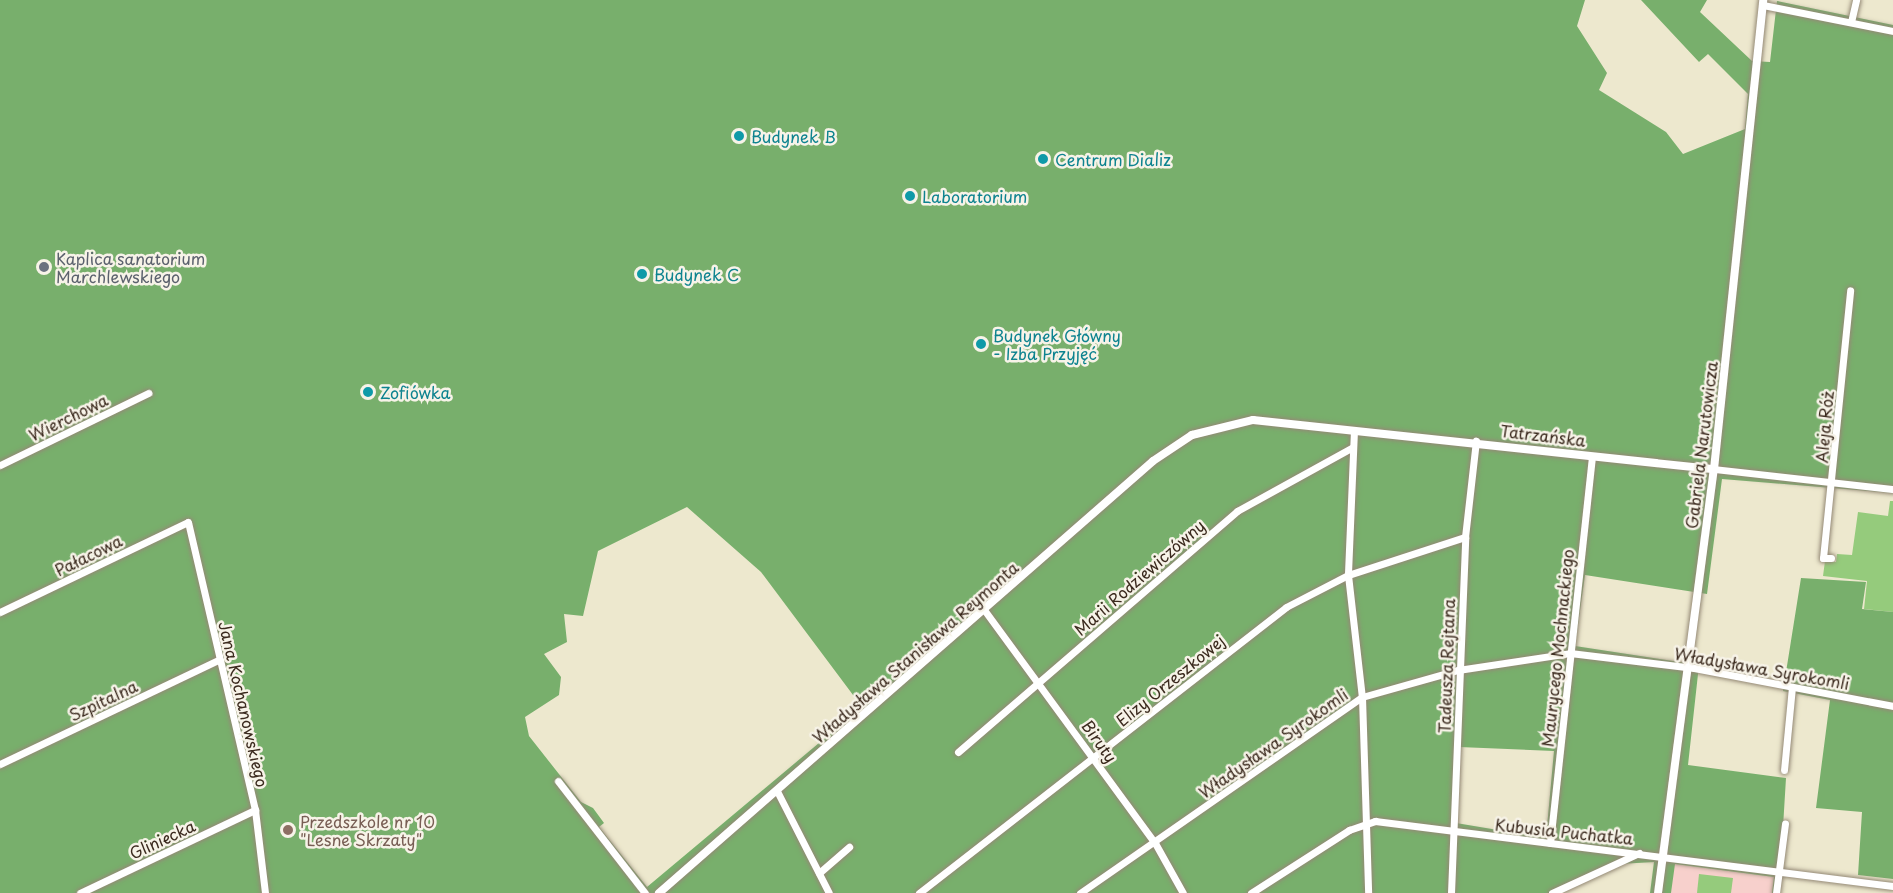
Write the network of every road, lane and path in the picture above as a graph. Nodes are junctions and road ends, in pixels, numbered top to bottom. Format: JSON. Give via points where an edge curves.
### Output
{"nodes":[{"id":1,"x":1856,"y":0,"type":"edge"},
{"id":2,"x":1763,"y":2,"type":"edge"},
{"id":3,"x":1851,"y":22,"type":"junction"},
{"id":4,"x":1893,"y":31,"type":"edge"},
{"id":5,"x":1850,"y":290,"type":"dead end"},
{"id":6,"x":148,"y":393,"type":"dead end"},
{"id":7,"x":1354,"y":430,"type":"junction"},
{"id":8,"x":1192,"y":435,"type":"joint"},
{"id":9,"x":1476,"y":441,"type":"junction"},
{"id":10,"x":1353,"y":447,"type":"junction"},
{"id":11,"x":1592,"y":456,"type":"junction"},
{"id":12,"x":0,"y":465,"type":"edge"},
{"id":13,"x":1714,"y":469,"type":"junction"},
{"id":14,"x":1832,"y":482,"type":"junction"},
{"id":15,"x":1893,"y":489,"type":"edge"},
{"id":16,"x":188,"y":522,"type":"joint"},
{"id":17,"x":1465,"y":537,"type":"junction"},
{"id":18,"x":1831,"y":558,"type":"dead end"},
{"id":19,"x":1348,"y":575,"type":"junction"},
{"id":20,"x":985,"y":611,"type":"junction"},
{"id":21,"x":0,"y":612,"type":"edge"},
{"id":22,"x":1570,"y":653,"type":"junction"},
{"id":23,"x":218,"y":660,"type":"junction"},
{"id":24,"x":1688,"y":667,"type":"junction"},
{"id":25,"x":1458,"y":670,"type":"junction"},
{"id":26,"x":1040,"y":681,"type":"junction"},
{"id":27,"x":1792,"y":687,"type":"junction"},
{"id":28,"x":1362,"y":697,"type":"junction"},
{"id":29,"x":1893,"y":706,"type":"edge"},
{"id":30,"x":958,"y":752,"type":"dead end"},
{"id":31,"x":1095,"y":758,"type":"junction"},
{"id":32,"x":0,"y":764,"type":"edge"},
{"id":33,"x":1784,"y":770,"type":"dead end"},
{"id":34,"x":558,"y":781,"type":"dead end"},
{"id":35,"x":777,"y":791,"type":"junction"},
{"id":36,"x":255,"y":810,"type":"junction"},
{"id":37,"x":1365,"y":822,"type":"junction"},
{"id":38,"x":1785,"y":824,"type":"dead end"},
{"id":39,"x":1454,"y":833,"type":"junction"},
{"id":40,"x":1155,"y":843,"type":"junction"},
{"id":41,"x":1550,"y":843,"type":"junction"},
{"id":42,"x":849,"y":847,"type":"dead end"},
{"id":43,"x":1641,"y":852,"type":"junction"},
{"id":44,"x":1663,"y":855,"type":"junction"},
{"id":45,"x":819,"y":873,"type":"junction"},
{"id":46,"x":1779,"y":873,"type":"junction"},
{"id":47,"x":1879,"y":884,"type":"junction"},
{"id":48,"x":1893,"y":886,"type":"edge"},
{"id":49,"x":80,"y":893,"type":"edge"},
{"id":50,"x":265,"y":893,"type":"edge"},
{"id":51,"x":645,"y":893,"type":"edge"},
{"id":52,"x":659,"y":893,"type":"edge"},
{"id":53,"x":829,"y":893,"type":"edge"},
{"id":54,"x":919,"y":893,"type":"edge"},
{"id":55,"x":1080,"y":893,"type":"edge"},
{"id":56,"x":1183,"y":893,"type":"edge"},
{"id":57,"x":1251,"y":893,"type":"edge"},
{"id":58,"x":1368,"y":893,"type":"edge"},
{"id":59,"x":1451,"y":893,"type":"edge"},
{"id":60,"x":1552,"y":893,"type":"edge"},
{"id":61,"x":1658,"y":893,"type":"edge"},
{"id":62,"x":1776,"y":893,"type":"edge"},
{"id":63,"x":1878,"y":893,"type":"edge"}],
"edges":[{"from":1,"to":3,"type":"street"},
{"from":2,"to":3,"type":"street"},
{"from":2,"to":13,"type":"street","name":"Gabriela Narutowicza"},
{"from":3,"to":4,"type":"street"},
{"from":5,"to":14,"type":"street","name":"Aleja Róż"},
{"from":6,"to":12,"type":"street","name":"Wierchowa"},
{"from":7,"to":8,"type":"street","name":"Tatrzańska","via":[[1253,420]]},
{"from":7,"to":9,"type":"street","name":"Tatrzańska"},
{"from":7,"to":10,"type":"street"},
{"from":8,"to":20,"type":"street","name":"Władysława Stanisława Reymonta","via":[[1153,461]]},
{"from":9,"to":11,"type":"street","name":"Tatrzańska"},
{"from":9,"to":17,"type":"street","name":"Tadeusza Rejtana"},
{"from":10,"to":19,"type":"street"},
{"from":10,"to":26,"type":"street","name":"Marii Rodziewiczówny","via":[[1236,511]]},
{"from":11,"to":13,"type":"street","name":"Tatrzańska"},
{"from":11,"to":22,"type":"street","name":"Maurycego Mochnackiego"},
{"from":13,"to":14,"type":"street","name":"Tatrzańska"},
{"from":13,"to":24,"type":"street","name":"Gabriela Narutowicza"},
{"from":14,"to":15,"type":"street","name":"Tatrzańska"},
{"from":14,"to":18,"type":"street","name":"Aleja Róż","via":[[1823,558]]},
{"from":16,"to":21,"type":"street","name":"Pałacowa"},
{"from":16,"to":23,"type":"street","name":"Jana Kochanowskiego","via":[[200,554]]},
{"from":17,"to":19,"type":"street","name":"Elizy Orzeszkowej"},
{"from":17,"to":25,"type":"street","name":"Tadeusza Rejtana"},
{"from":19,"to":28,"type":"street"},
{"from":19,"to":31,"type":"street","name":"Elizy Orzeszkowej","via":[[1286,608]]},
{"from":20,"to":26,"type":"street","name":"Biruty"},
{"from":20,"to":35,"type":"street","name":"Władysława Stanisława Reymonta"},
{"from":22,"to":24,"type":"street","name":"Władysława Syrokomli"},
{"from":22,"to":25,"type":"street","name":"Władysława Syrokomli"},
{"from":22,"to":41,"type":"street","name":"Maurycego Mochnackiego"},
{"from":23,"to":32,"type":"street","name":"Szpitalna"},
{"from":23,"to":36,"type":"street","name":"Jana Kochanowskiego"},
{"from":24,"to":27,"type":"street","name":"Władysława Syrokomli"},
{"from":24,"to":44,"type":"street","name":"Gabriela Narutowicza"},
{"from":25,"to":28,"type":"street","name":"Władysława Syrokomli"},
{"from":25,"to":39,"type":"street","name":"Tadeusza Rejtana"},
{"from":26,"to":30,"type":"street","name":"Marii Rodziewiczówny"},
{"from":26,"to":31,"type":"street","name":"Biruty"},
{"from":27,"to":29,"type":"street","name":"Władysława Syrokomli"},
{"from":27,"to":33,"type":"street"},
{"from":28,"to":37,"type":"street"},
{"from":28,"to":40,"type":"street","name":"Władysława Syrokomli"},
{"from":31,"to":40,"type":"street","name":"Biruty"},
{"from":31,"to":54,"type":"street","name":"Elizy Orzeszkowej"},
{"from":34,"to":51,"type":"street"},
{"from":35,"to":45,"type":"street"},
{"from":35,"to":52,"type":"street","name":"Władysława Stanisława Reymonta"},
{"from":36,"to":49,"type":"street","name":"Gliniecka"},
{"from":36,"to":50,"type":"street","name":"Jana Kochanowskiego"},
{"from":37,"to":39,"type":"street","name":"Kubusia Puchatka"},
{"from":37,"to":57,"type":"street"},
{"from":37,"to":58,"type":"street"},
{"from":38,"to":46,"type":"street"},
{"from":39,"to":41,"type":"street","name":"Kubusia Puchatka"},
{"from":39,"to":59,"type":"street","name":"Tadeusza Rejtana"},
{"from":40,"to":55,"type":"street","name":"Władysława Syrokomli"},
{"from":40,"to":56,"type":"street","name":"Biruty"},
{"from":41,"to":43,"type":"street","name":"Kubusia Puchatka"},
{"from":42,"to":45,"type":"street"},
{"from":43,"to":44,"type":"street","name":"Kubusia Puchatka"},
{"from":43,"to":60,"type":"street"},
{"from":44,"to":46,"type":"street","name":"Kubusia Puchatka"},
{"from":44,"to":61,"type":"street","name":"Gabriela Narutowicza"},
{"from":45,"to":53,"type":"street"},
{"from":46,"to":47,"type":"street","name":"Kubusia Puchatka"},
{"from":46,"to":62,"type":"street"},
{"from":47,"to":48,"type":"street","name":"Kubusia Puchatka"},
{"from":47,"to":63,"type":"street"}]}
